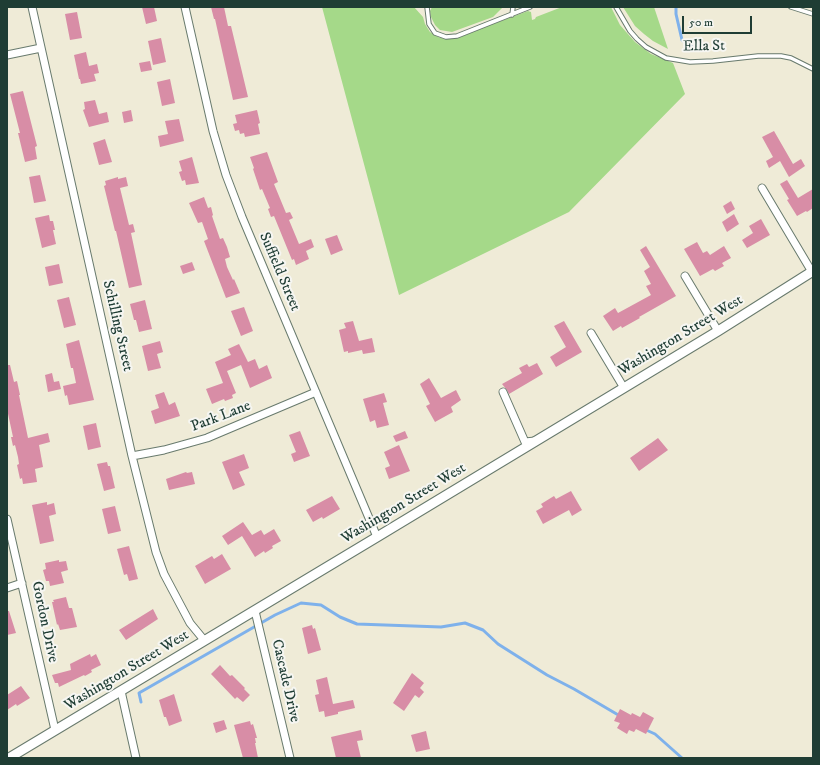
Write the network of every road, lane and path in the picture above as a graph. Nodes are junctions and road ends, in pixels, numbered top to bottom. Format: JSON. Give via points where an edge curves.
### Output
{"nodes":[{"id":1,"x":32,"y":7,"type":"edge"},
{"id":2,"x":185,"y":7,"type":"edge"},
{"id":3,"x":427,"y":7,"type":"edge"},
{"id":4,"x":513,"y":7,"type":"edge"},
{"id":5,"x":530,"y":7,"type":"edge"},
{"id":6,"x":616,"y":7,"type":"edge"},
{"id":7,"x":791,"y":7,"type":"edge"},
{"id":8,"x":813,"y":14,"type":"edge"},
{"id":9,"x":512,"y":15,"type":"junction"},
{"id":10,"x":41,"y":48,"type":"junction"},
{"id":11,"x":7,"y":55,"type":"edge"},
{"id":12,"x":813,"y":69,"type":"edge"},
{"id":13,"x":762,"y":188,"type":"dead end"},
{"id":14,"x":813,"y":271,"type":"edge"},
{"id":15,"x":685,"y":276,"type":"dead end"},
{"id":16,"x":718,"y":330,"type":"junction"},
{"id":17,"x":591,"y":333,"type":"dead end"},
{"id":18,"x":624,"y":388,"type":"junction"},
{"id":19,"x":316,"y":392,"type":"junction"},
{"id":20,"x":503,"y":392,"type":"dead end"},
{"id":21,"x":535,"y":442,"type":"junction"},
{"id":22,"x":132,"y":456,"type":"junction"},
{"id":23,"x":7,"y":519,"type":"edge"},
{"id":24,"x":377,"y":538,"type":"junction"},
{"id":25,"x":22,"y":583,"type":"junction"},
{"id":26,"x":7,"y":588,"type":"edge"},
{"id":27,"x":255,"y":611,"type":"junction"},
{"id":28,"x":204,"y":640,"type":"junction"},
{"id":29,"x":121,"y":691,"type":"junction"},
{"id":30,"x":55,"y":730,"type":"junction"},
{"id":31,"x":9,"y":758,"type":"edge"},
{"id":32,"x":136,"y":758,"type":"edge"},
{"id":33,"x":290,"y":758,"type":"edge"}],
"edges":[{"from":1,"to":10,"type":"street","name":"Schilling Street"},
{"from":2,"to":19,"type":"street","name":"Suffield Street","via":[[213,131],[226,175]]},
{"from":3,"to":9,"type":"lane","via":[[429,24],[435,33],[446,37],[457,36]]},
{"from":4,"to":9,"type":"lane"},
{"from":5,"to":9,"type":"lane"},
{"from":6,"to":12,"type":"lane","name":"Ella St","via":[[637,40],[666,58],[690,62],[780,56],[791,58]]},
{"from":7,"to":8,"type":"lane"},
{"from":10,"to":11,"type":"street"},
{"from":10,"to":22,"type":"street","name":"Schilling Street"},
{"from":13,"to":14,"type":"street"},
{"from":14,"to":16,"type":"street","name":"Washington Street West"},
{"from":15,"to":16,"type":"street"},
{"from":16,"to":18,"type":"street","name":"Washington Street West"},
{"from":17,"to":18,"type":"street"},
{"from":18,"to":21,"type":"street","name":"Washington Street West"},
{"from":19,"to":22,"type":"street","name":"Park Lane","via":[[207,438]]},
{"from":19,"to":24,"type":"street","name":"Suffield Street"},
{"from":20,"to":21,"type":"street","via":[[525,442]]},
{"from":21,"to":24,"type":"street","name":"Washington Street West"},
{"from":22,"to":28,"type":"street","name":"Schilling Street","via":[[164,574],[190,623]]},
{"from":23,"to":25,"type":"street","name":"Gordon Drive"},
{"from":24,"to":27,"type":"street","name":"Washington Street West"},
{"from":25,"to":26,"type":"street"},
{"from":25,"to":30,"type":"street","name":"Gordon Drive"},
{"from":27,"to":28,"type":"street","name":"Washington Street West"},
{"from":27,"to":33,"type":"street","name":"Cascade Drive"},
{"from":28,"to":29,"type":"street","name":"Washington Street West"},
{"from":29,"to":30,"type":"street","name":"Washington Street West"},
{"from":29,"to":32,"type":"street"},
{"from":30,"to":31,"type":"street","name":"Washington Street West"}]}
